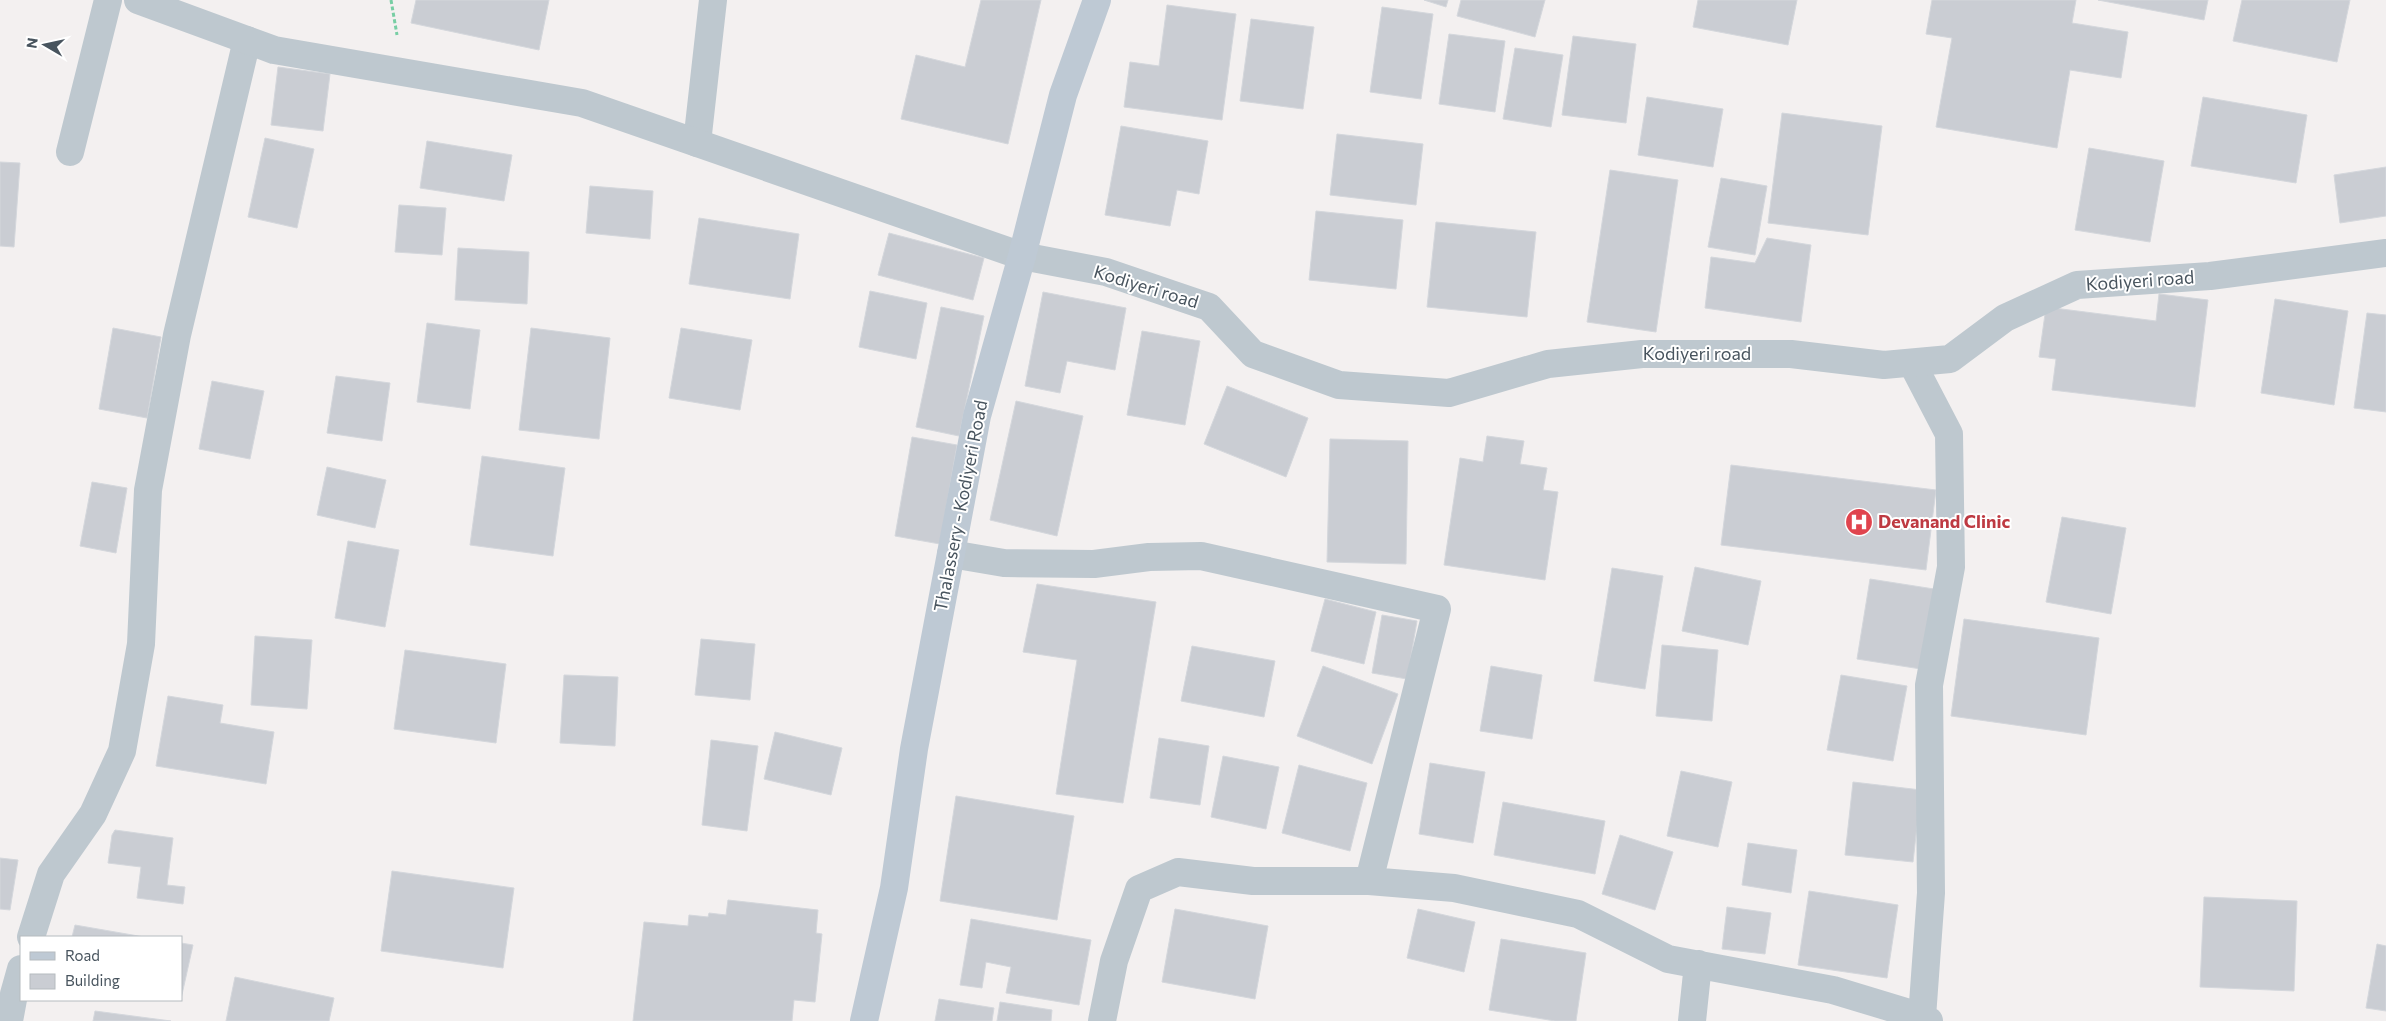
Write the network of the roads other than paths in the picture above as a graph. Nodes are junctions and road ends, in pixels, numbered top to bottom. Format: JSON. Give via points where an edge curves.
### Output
{"nodes":[{"id":1,"x":108,"y":0,"type":"edge"},
{"id":2,"x":138,"y":0,"type":"edge"},
{"id":3,"x":713,"y":0,"type":"edge"},
{"id":4,"x":1097,"y":0,"type":"edge"},
{"id":5,"x":247,"y":40,"type":"junction"},
{"id":6,"x":697,"y":143,"type":"junction"},
{"id":7,"x":70,"y":152,"type":"dead end"},
{"id":8,"x":2386,"y":253,"type":"edge"},
{"id":9,"x":1022,"y":256,"type":"junction"},
{"id":10,"x":1912,"y":362,"type":"junction"},
{"id":11,"x":951,"y":554,"type":"junction"},
{"id":12,"x":1369,"y":881,"type":"junction"},
{"id":13,"x":31,"y":936,"type":"edge"},
{"id":14,"x":1698,"y":964,"type":"junction"},
{"id":15,"x":20,"y":973,"type":"edge"},
{"id":16,"x":1926,"y":1019,"type":"edge"},
{"id":17,"x":9,"y":1021,"type":"edge"},
{"id":18,"x":864,"y":1021,"type":"edge"},
{"id":19,"x":1102,"y":1021,"type":"edge"},
{"id":20,"x":1692,"y":1021,"type":"edge"}],
"edges":[{"from":1,"to":7,"type":"street"},
{"from":2,"to":5,"type":"street","name":"Kodiyeri road"},
{"from":3,"to":6,"type":"street"},
{"from":4,"to":9,"type":"main road","name":"Thalassery - Kodiyeri Road","via":[[1064,95]]},
{"from":5,"to":6,"type":"street","name":"Kodiyeri road","via":[[274,50],[582,103]]},
{"from":5,"to":13,"type":"street","via":[[177,335],[148,490],[141,644],[122,751],[93,814],[51,874]]},
{"from":6,"to":9,"type":"street","name":"Kodiyeri road"},
{"from":8,"to":10,"type":"street","name":"Kodiyeri road","via":[[2210,276],[2077,285],[2005,318],[1950,359]]},
{"from":9,"to":10,"type":"street","name":"Kodiyeri road","via":[[1106,272],[1209,307],[1253,354],[1339,385],[1449,393],[1548,364],[1642,354],[1791,354],[1884,365]]},
{"from":9,"to":11,"type":"main road","name":"Thalassery - Kodiyeri Road","via":[[977,416]]},
{"from":10,"to":16,"type":"street","via":[[1949,434],[1951,567],[1929,685],[1931,893]]},
{"from":11,"to":12,"type":"street","via":[[1004,563],[1094,564],[1149,557],[1201,556],[1436,609]]},
{"from":11,"to":18,"type":"main road","name":"Thalassery - Kodiyeri Road","via":[[914,749],[894,888]]},
{"from":12,"to":14,"type":"street","via":[[1454,888],[1578,914],[1668,959]]},
{"from":12,"to":19,"type":"street","via":[[1253,881],[1178,872],[1139,889],[1114,961]]},
{"from":14,"to":16,"type":"street","via":[[1833,990]]},
{"from":14,"to":20,"type":"street"},
{"from":15,"to":17,"type":"street"}]}
